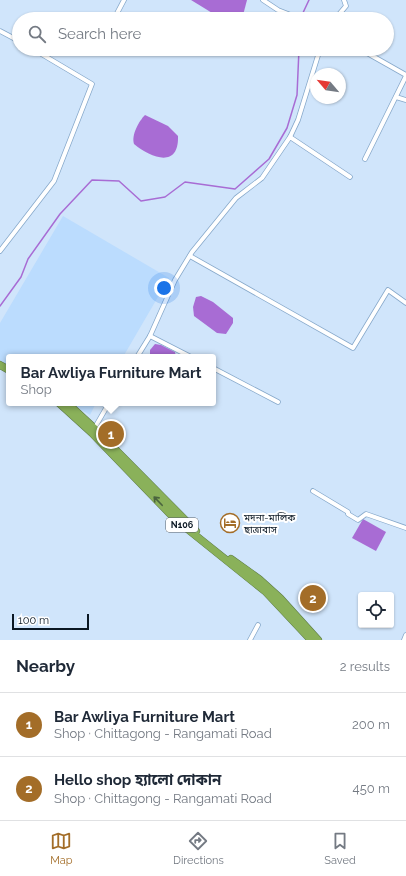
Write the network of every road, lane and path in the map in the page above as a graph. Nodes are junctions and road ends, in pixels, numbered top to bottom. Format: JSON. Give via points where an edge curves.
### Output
{"nodes":[{"id":1,"x":124,"y":0,"type":"edge"},
{"id":2,"x":263,"y":0,"type":"edge"},
{"id":3,"x":344,"y":0,"type":"edge"},
{"id":4,"x":118,"y":12,"type":"edge"},
{"id":5,"x":284,"y":12,"type":"edge"},
{"id":6,"x":341,"y":12,"type":"edge"},
{"id":7,"x":0,"y":31,"type":"edge"},
{"id":8,"x":12,"y":38,"type":"edge"},
{"id":9,"x":45,"y":56,"type":"edge"},
{"id":10,"x":318,"y":56,"type":"edge"},
{"id":11,"x":372,"y":56,"type":"edge"},
{"id":12,"x":406,"y":76,"type":"edge"},
{"id":13,"x":396,"y":97,"type":"junction"},
{"id":14,"x":406,"y":100,"type":"edge"},
{"id":15,"x":290,"y":137,"type":"junction"},
{"id":16,"x":365,"y":159,"type":"dead end"},
{"id":17,"x":350,"y":177,"type":"dead end"},
{"id":18,"x":0,"y":251,"type":"edge"},
{"id":19,"x":190,"y":256,"type":"junction"},
{"id":20,"x":406,"y":303,"type":"edge"},
{"id":21,"x":150,"y":336,"type":"junction"},
{"id":22,"x":139,"y":354,"type":"edge"},
{"id":23,"x":185,"y":354,"type":"edge"},
{"id":24,"x":216,"y":370,"type":"edge"},
{"id":25,"x":278,"y":402,"type":"dead end"},
{"id":26,"x":63,"y":406,"type":"edge"},
{"id":27,"x":70,"y":406,"type":"edge"},
{"id":28,"x":107,"y":406,"type":"edge"},
{"id":29,"x":93,"y":430,"type":"junction"},
{"id":30,"x":313,"y":491,"type":"dead end"},
{"id":31,"x":406,"y":528,"type":"edge"},
{"id":32,"x":258,"y":625,"type":"dead end"},
{"id":33,"x":406,"y":635,"type":"edge"},
{"id":34,"x":250,"y":640,"type":"edge"},
{"id":35,"x":311,"y":640,"type":"edge"},
{"id":36,"x":318,"y":640,"type":"edge"},
{"id":37,"x":404,"y":640,"type":"edge"}],
"edges":[{"from":1,"to":4,"type":"street"},
{"from":2,"to":5,"type":"street"},
{"from":3,"to":6,"type":"street","via":[[346,6]]},
{"from":7,"to":8,"type":"street"},
{"from":9,"to":18,"type":"street","via":[[92,84],[54,181]]},
{"from":10,"to":15,"type":"street","via":[[298,120]]},
{"from":11,"to":12,"type":"street"},
{"from":12,"to":13,"type":"street"},
{"from":13,"to":14,"type":"street"},
{"from":13,"to":16,"type":"street"},
{"from":15,"to":17,"type":"street"},
{"from":15,"to":19,"type":"street","via":[[262,178],[236,198]]},
{"from":19,"to":20,"type":"street","via":[[353,348],[388,290]]},
{"from":19,"to":21,"type":"street","via":[[175,280]]},
{"from":21,"to":22,"type":"street"},
{"from":21,"to":23,"type":"street"},
{"from":24,"to":25,"type":"street"},
{"from":26,"to":29,"type":"highway","number":"N106"},
{"from":27,"to":29,"type":"highway","number":"N106"},
{"from":28,"to":29,"type":"street"},
{"from":35,"to":29,"type":"highway","number":"N106","one_way":true,"via":[[266,592],[175,519]]},
{"from":29,"to":36,"type":"highway","number":"N106","via":[[192,527],[280,598]]},
{"from":30,"to":31,"type":"street","via":[[358,520],[366,514]]},
{"from":32,"to":34,"type":"street"},
{"from":33,"to":37,"type":"street"}]}
